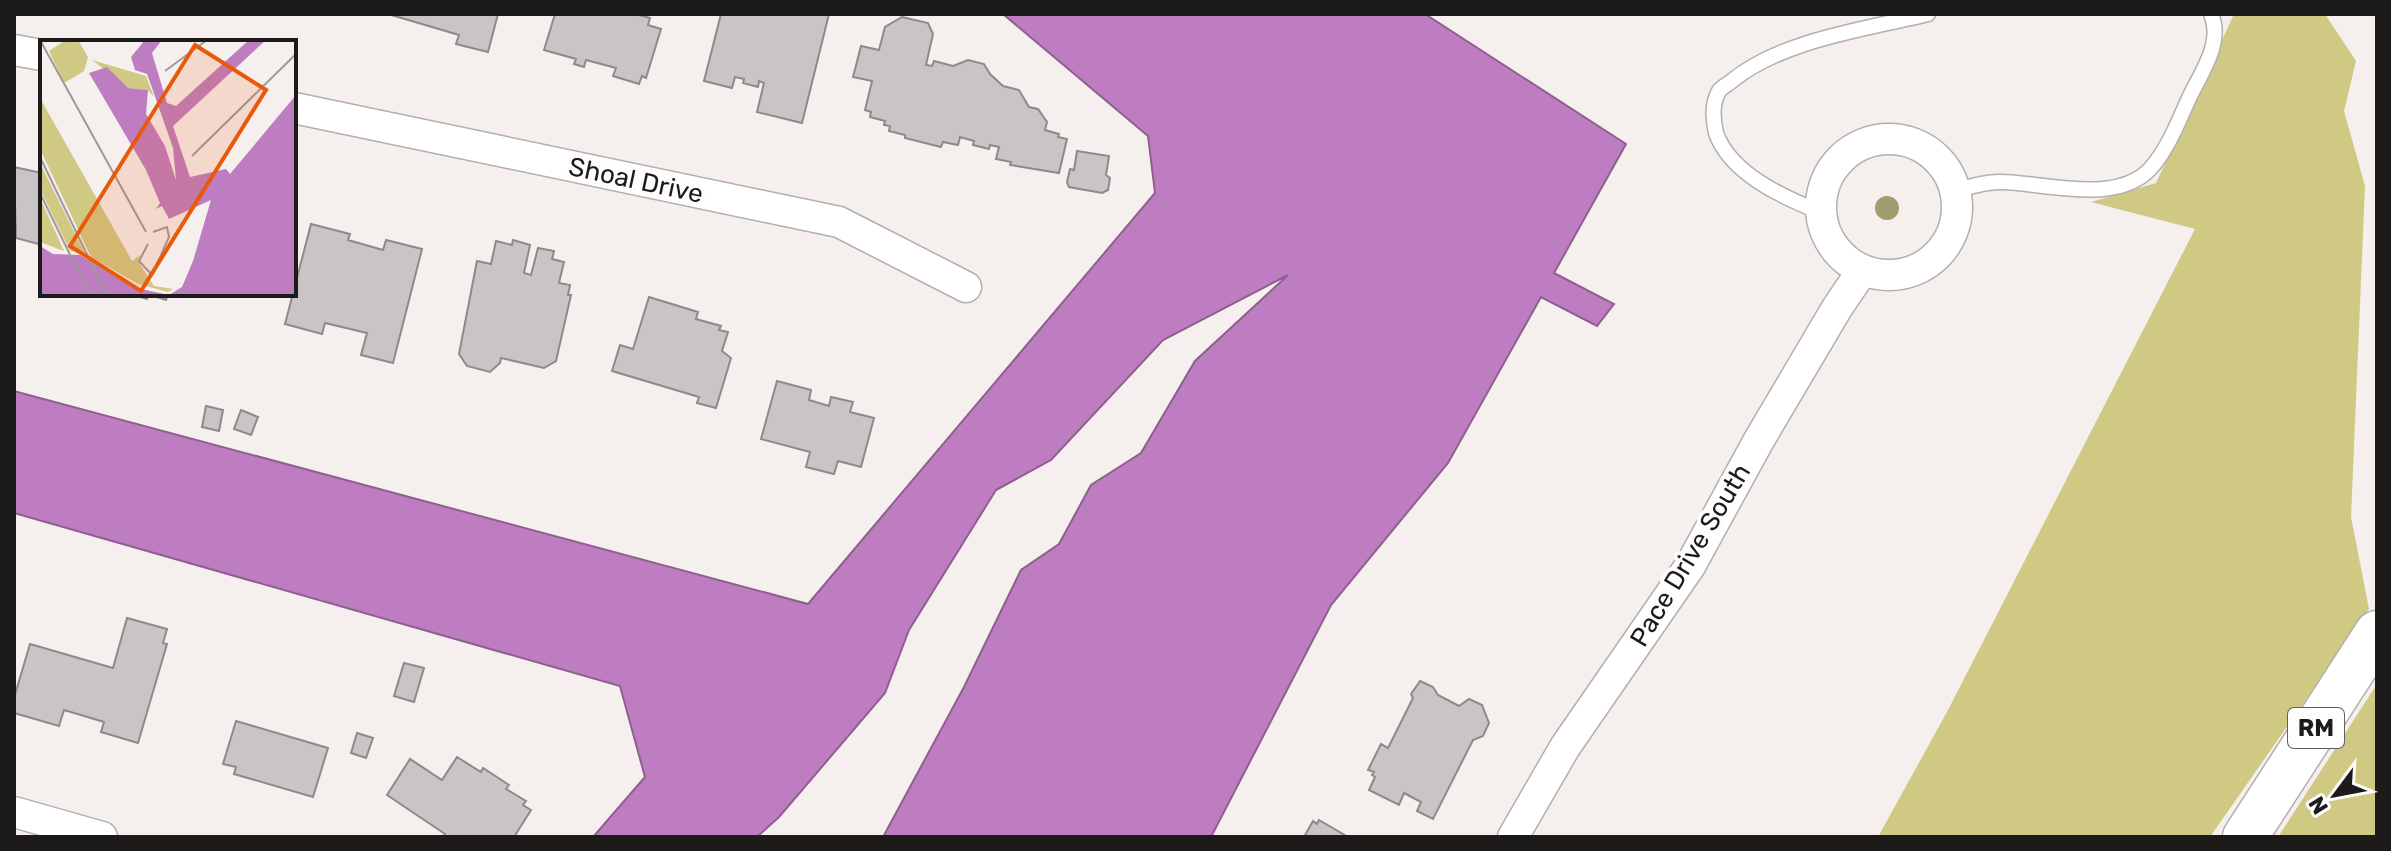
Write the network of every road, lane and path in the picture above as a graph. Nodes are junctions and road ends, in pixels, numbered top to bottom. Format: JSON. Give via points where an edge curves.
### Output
{"nodes":[{"id":1,"x":1928,"y":14,"type":"edge"},
{"id":2,"x":2211,"y":14,"type":"edge"},
{"id":3,"x":14,"y":50,"type":"edge"},
{"id":4,"x":40,"y":55,"type":"edge"},
{"id":5,"x":296,"y":108,"type":"edge"},
{"id":6,"x":1954,"y":191,"type":"junction"},
{"id":7,"x":1820,"y":212,"type":"junction"},
{"id":8,"x":1862,"y":271,"type":"junction"},
{"id":9,"x":966,"y":287,"type":"dead end"},
{"id":10,"x":2377,"y":633,"type":"edge"},
{"id":11,"x":14,"y":812,"type":"edge"},
{"id":12,"x":2249,"y":830,"type":"edge"},
{"id":13,"x":102,"y":837,"type":"edge"},
{"id":14,"x":1513,"y":837,"type":"edge"}],
"edges":[{"from":1,"to":7,"type":"lane","via":[[1779,51],[1720,91],[1712,119],[1737,166]]},
{"from":2,"to":6,"type":"lane","via":[[2213,49],[2164,150],[2134,181],[2115,188],[2000,181]]},
{"from":3,"to":4,"type":"street"},
{"from":5,"to":9,"type":"street","name":"Shoal Drive","via":[[839,222]]},
{"from":6,"to":7,"type":"street","via":[[1948,174],[1922,147],[1899,139],[1870,141],[1848,151],[1828,176]]},
{"from":6,"to":8,"type":"street","via":[[1956,220],[1948,243],[1925,266],[1886,276]]},
{"from":7,"to":8,"type":"street","via":[[1826,235],[1842,258]]},
{"from":8,"to":14,"type":"street","name":"Pace Drive South","via":[[1690,566],[1565,747]]},
{"from":10,"to":12,"type":"highway","number":"RM"},
{"from":11,"to":13,"type":"street"}]}
